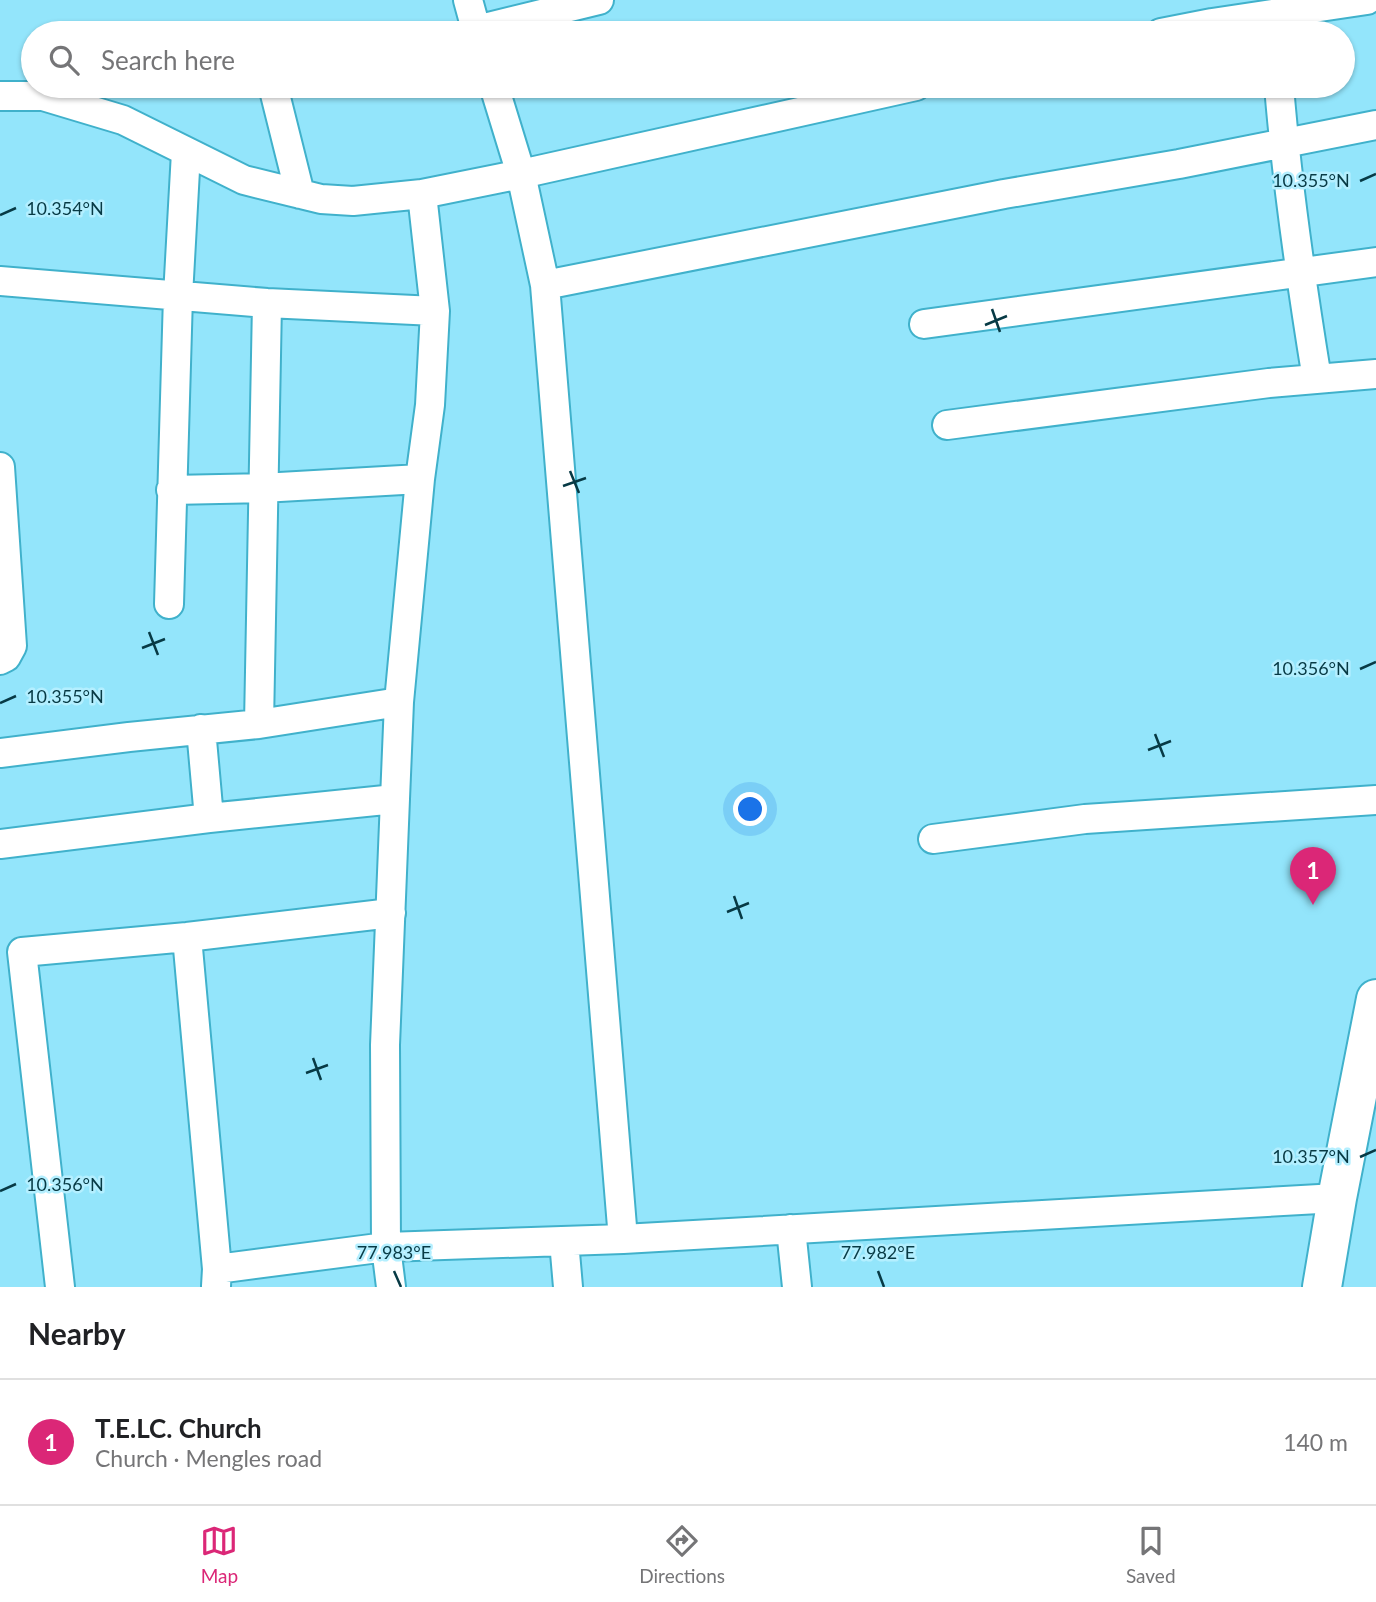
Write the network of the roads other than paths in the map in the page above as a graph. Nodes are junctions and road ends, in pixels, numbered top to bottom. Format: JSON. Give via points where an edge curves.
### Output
{"nodes":[{"id":1,"x":468,"y":0,"type":"edge"},
{"id":2,"x":599,"y":0,"type":"edge"},
{"id":3,"x":1367,"y":0,"type":"edge"},
{"id":4,"x":1273,"y":16,"type":"edge"},
{"id":5,"x":474,"y":21,"type":"edge"},
{"id":6,"x":519,"y":21,"type":"edge"},
{"id":7,"x":1229,"y":21,"type":"edge"},
{"id":8,"x":0,"y":96,"type":"edge"},
{"id":9,"x":21,"y":96,"type":"edge"},
{"id":10,"x":50,"y":98,"type":"edge"},
{"id":11,"x":276,"y":98,"type":"edge"},
{"id":12,"x":498,"y":98,"type":"edge"},
{"id":13,"x":862,"y":98,"type":"edge"},
{"id":14,"x":1280,"y":98,"type":"edge"},
{"id":15,"x":1376,"y":125,"type":"edge"},
{"id":16,"x":1283,"y":142,"type":"junction"},
{"id":17,"x":186,"y":152,"type":"junction"},
{"id":18,"x":521,"y":174,"type":"junction"},
{"id":19,"x":300,"y":194,"type":"junction"},
{"id":20,"x":422,"y":194,"type":"junction"},
{"id":21,"x":1376,"y":262,"type":"edge"},
{"id":22,"x":1299,"y":272,"type":"junction"},
{"id":23,"x":0,"y":281,"type":"edge"},
{"id":24,"x":545,"y":285,"type":"junction"},
{"id":25,"x":178,"y":296,"type":"junction"},
{"id":26,"x":267,"y":303,"type":"junction"},
{"id":27,"x":435,"y":311,"type":"junction"},
{"id":28,"x":924,"y":324,"type":"dead end"},
{"id":29,"x":1376,"y":374,"type":"edge"},
{"id":30,"x":1317,"y":379,"type":"junction"},
{"id":31,"x":947,"y":425,"type":"dead end"},
{"id":32,"x":0,"y":467,"type":"edge"},
{"id":33,"x":420,"y":479,"type":"junction"},
{"id":34,"x":262,"y":488,"type":"junction"},
{"id":35,"x":171,"y":489,"type":"junction"},
{"id":36,"x":169,"y":604,"type":"dead end"},
{"id":37,"x":0,"y":660,"type":"edge"},
{"id":38,"x":399,"y":702,"type":"junction"},
{"id":39,"x":259,"y":724,"type":"junction"},
{"id":40,"x":201,"y":729,"type":"junction"},
{"id":41,"x":0,"y":753,"type":"edge"},
{"id":42,"x":395,"y":799,"type":"junction"},
{"id":43,"x":1376,"y":800,"type":"edge"},
{"id":44,"x":209,"y":818,"type":"junction"},
{"id":45,"x":933,"y":839,"type":"dead end"},
{"id":46,"x":0,"y":844,"type":"edge"},
{"id":47,"x":391,"y":913,"type":"junction"},
{"id":48,"x":187,"y":937,"type":"junction"},
{"id":49,"x":1375,"y":1012,"type":"edge"},
{"id":50,"x":1337,"y":1198,"type":"junction"},
{"id":51,"x":791,"y":1229,"type":"junction"},
{"id":52,"x":623,"y":1239,"type":"junction"},
{"id":53,"x":564,"y":1241,"type":"junction"},
{"id":54,"x":386,"y":1247,"type":"junction"},
{"id":55,"x":216,"y":1278,"type":"edge"},
{"id":56,"x":60,"y":1287,"type":"edge"},
{"id":57,"x":391,"y":1287,"type":"edge"},
{"id":58,"x":568,"y":1287,"type":"edge"},
{"id":59,"x":797,"y":1287,"type":"edge"},
{"id":60,"x":1322,"y":1287,"type":"edge"}],
"edges":[{"from":1,"to":5,"type":"street"},
{"from":2,"to":6,"type":"street"},
{"from":3,"to":4,"type":"street"},
{"from":4,"to":7,"type":"street"},
{"from":8,"to":9,"type":"street"},
{"from":10,"to":17,"type":"street","via":[[123,120]]},
{"from":11,"to":19,"type":"street"},
{"from":12,"to":18,"type":"street"},
{"from":13,"to":18,"type":"street"},
{"from":14,"to":16,"type":"street"},
{"from":15,"to":16,"type":"street"},
{"from":16,"to":22,"type":"street"},
{"from":16,"to":24,"type":"street"},
{"from":17,"to":19,"type":"street","via":[[244,180]]},
{"from":17,"to":25,"type":"street"},
{"from":18,"to":20,"type":"street"},
{"from":18,"to":24,"type":"street"},
{"from":19,"to":20,"type":"street","via":[[353,201]]},
{"from":20,"to":27,"type":"street"},
{"from":21,"to":22,"type":"street"},
{"from":22,"to":28,"type":"street"},
{"from":22,"to":30,"type":"street"},
{"from":23,"to":25,"type":"street"},
{"from":24,"to":52,"type":"street"},
{"from":25,"to":26,"type":"street"},
{"from":25,"to":35,"type":"street"},
{"from":26,"to":27,"type":"street"},
{"from":26,"to":34,"type":"street"},
{"from":27,"to":33,"type":"street"},
{"from":29,"to":30,"type":"street"},
{"from":30,"to":31,"type":"street"},
{"from":32,"to":37,"type":"street","via":[[12,646]]},
{"from":33,"to":34,"type":"street"},
{"from":33,"to":38,"type":"street"},
{"from":34,"to":35,"type":"street"},
{"from":34,"to":39,"type":"street"},
{"from":35,"to":36,"type":"street"},
{"from":38,"to":39,"type":"street"},
{"from":38,"to":42,"type":"street"},
{"from":39,"to":40,"type":"street"},
{"from":40,"to":41,"type":"street"},
{"from":40,"to":44,"type":"street"},
{"from":42,"to":44,"type":"street"},
{"from":42,"to":47,"type":"street"},
{"from":43,"to":45,"type":"street","via":[[1084,819]]},
{"from":44,"to":46,"type":"street"},
{"from":47,"to":48,"type":"street"},
{"from":47,"to":54,"type":"street","via":[[385,1045]]},
{"from":48,"to":55,"type":"street"},
{"from":48,"to":56,"type":"street","via":[[22,952]]},
{"from":49,"to":50,"type":"main road"},
{"from":50,"to":51,"type":"street"},
{"from":50,"to":60,"type":"main road"},
{"from":51,"to":52,"type":"street"},
{"from":51,"to":59,"type":"street"},
{"from":52,"to":53,"type":"street"},
{"from":53,"to":54,"type":"street"},
{"from":53,"to":58,"type":"street"},
{"from":54,"to":55,"type":"street"},
{"from":54,"to":57,"type":"street"}]}
